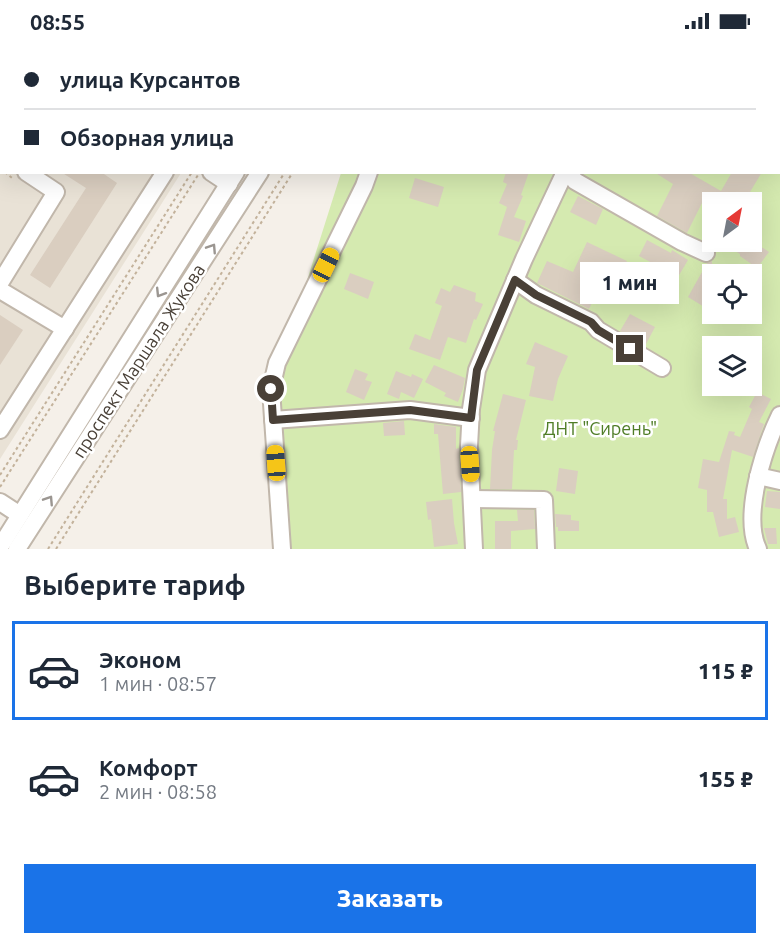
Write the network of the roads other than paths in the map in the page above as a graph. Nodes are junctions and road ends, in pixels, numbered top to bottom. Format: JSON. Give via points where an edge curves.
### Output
{"nodes":[{"id":1,"x":29,"y":174,"type":"edge"},
{"id":2,"x":164,"y":174,"type":"edge"},
{"id":3,"x":218,"y":174,"type":"edge"},
{"id":4,"x":259,"y":174,"type":"edge"},
{"id":5,"x":368,"y":174,"type":"edge"},
{"id":6,"x":564,"y":174,"type":"edge"},
{"id":7,"x":570,"y":174,"type":"edge"},
{"id":8,"x":233,"y":178,"type":"edge"},
{"id":9,"x":706,"y":253,"type":"dead end"},
{"id":10,"x":515,"y":280,"type":"junction"},
{"id":11,"x":0,"y":283,"type":"edge"},
{"id":12,"x":0,"y":290,"type":"edge"},
{"id":13,"x":64,"y":329,"type":"junction"},
{"id":14,"x":662,"y":368,"type":"dead end"},
{"id":15,"x":780,"y":415,"type":"edge"},
{"id":16,"x":471,"y":418,"type":"junction"},
{"id":17,"x":273,"y":420,"type":"junction"},
{"id":18,"x":0,"y":430,"type":"edge"},
{"id":19,"x":759,"y":476,"type":"junction"},
{"id":20,"x":780,"y":481,"type":"edge"},
{"id":21,"x":472,"y":499,"type":"junction"},
{"id":22,"x":0,"y":502,"type":"edge"},
{"id":23,"x":20,"y":515,"type":"junction"},
{"id":24,"x":0,"y":547,"type":"edge"},
{"id":25,"x":17,"y":549,"type":"edge"},
{"id":26,"x":282,"y":549,"type":"edge"},
{"id":27,"x":474,"y":549,"type":"edge"},
{"id":28,"x":546,"y":549,"type":"edge"},
{"id":29,"x":758,"y":549,"type":"edge"}],
"edges":[{"from":1,"to":11,"type":"street","via":[[56,192]]},
{"from":2,"to":13,"type":"street"},
{"from":3,"to":8,"type":"street"},
{"from":25,"to":4,"type":"street","name":"проспект Маршала Жукова","one_way":true},
{"from":5,"to":17,"type":"street","via":[[277,363],[271,389]]},
{"from":6,"to":10,"type":"street"},
{"from":7,"to":9,"type":"street","via":[[575,181]]},
{"from":8,"to":23,"type":"street","name":"проспект Маршала Жукова","one_way":true},
{"from":10,"to":14,"type":"street","via":[[591,322]]},
{"from":10,"to":16,"type":"street","via":[[477,370]]},
{"from":12,"to":13,"type":"street"},
{"from":13,"to":18,"type":"street"},
{"from":15,"to":19,"type":"street"},
{"from":16,"to":17,"type":"street","via":[[410,410]]},
{"from":16,"to":21,"type":"street"},
{"from":17,"to":26,"type":"street"},
{"from":19,"to":20,"type":"street"},
{"from":19,"to":29,"type":"street","via":[[752,517]]},
{"from":21,"to":27,"type":"street"},
{"from":21,"to":28,"type":"street","via":[[543,500]]},
{"from":22,"to":23,"type":"street"},
{"from":23,"to":24,"type":"street","name":"проспект Маршала Жукова"}]}
